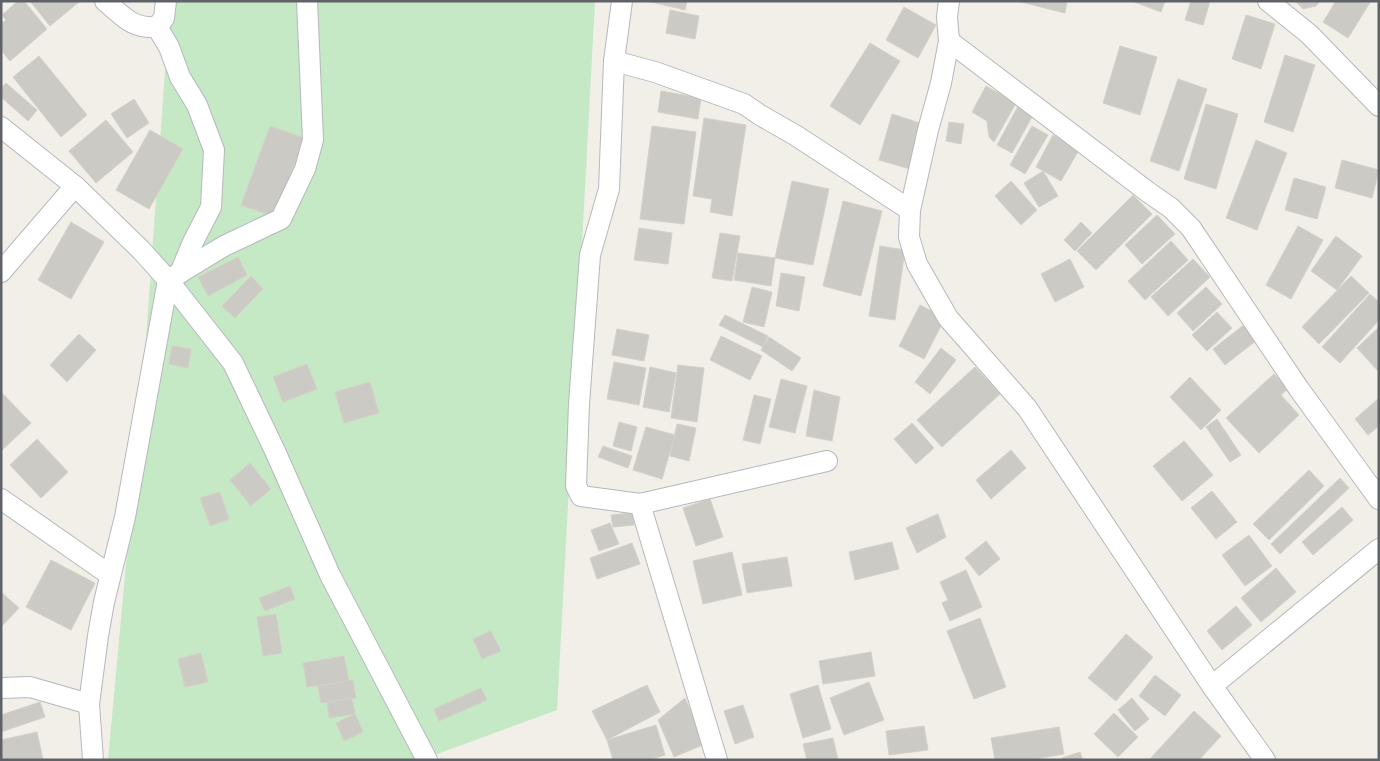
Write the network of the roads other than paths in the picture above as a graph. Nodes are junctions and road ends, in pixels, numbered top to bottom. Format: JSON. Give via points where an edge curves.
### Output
{"nodes":[{"id":1,"x":105,"y":1,"type":"edge"},
{"id":2,"x":166,"y":1,"type":"edge"},
{"id":3,"x":307,"y":1,"type":"edge"},
{"id":4,"x":622,"y":1,"type":"edge"},
{"id":5,"x":949,"y":1,"type":"edge"},
{"id":6,"x":1268,"y":1,"type":"edge"},
{"id":7,"x":157,"y":27,"type":"junction"},
{"id":8,"x":949,"y":41,"type":"junction"},
{"id":9,"x":614,"y":61,"type":"junction"},
{"id":10,"x":1379,"y":106,"type":"edge"},
{"id":11,"x":1,"y":127,"type":"edge"},
{"id":12,"x":75,"y":186,"type":"junction"},
{"id":13,"x":910,"y":210,"type":"junction"},
{"id":14,"x":1,"y":272,"type":"edge"},
{"id":15,"x":174,"y":276,"type":"junction"},
{"id":16,"x":827,"y":461,"type":"dead end"},
{"id":17,"x":1,"y":499,"type":"edge"},
{"id":18,"x":1379,"y":499,"type":"edge"},
{"id":19,"x":640,"y":504,"type":"junction"},
{"id":20,"x":1379,"y":549,"type":"edge"},
{"id":21,"x":110,"y":575,"type":"junction"},
{"id":22,"x":1212,"y":686,"type":"junction"},
{"id":23,"x":1,"y":688,"type":"edge"},
{"id":24,"x":89,"y":704,"type":"junction"},
{"id":25,"x":93,"y":760,"type":"edge"},
{"id":26,"x":428,"y":760,"type":"edge"},
{"id":27,"x":717,"y":760,"type":"edge"},
{"id":28,"x":1266,"y":760,"type":"edge"}],
"edges":[{"from":1,"to":7,"type":"street","via":[[135,26]]},
{"from":2,"to":7,"type":"street","via":[[164,18]]},
{"from":3,"to":15,"type":"street","via":[[313,140],[305,169],[281,219],[224,246]]},
{"from":4,"to":9,"type":"street"},
{"from":5,"to":8,"type":"street"},
{"from":6,"to":10,"type":"street","via":[[1309,34]]},
{"from":7,"to":15,"type":"street","via":[[197,105],[214,150],[211,207]]},
{"from":8,"to":13,"type":"street"},
{"from":8,"to":18,"type":"street","via":[[1171,208],[1191,228],[1299,389]]},
{"from":9,"to":13,"type":"street","via":[[744,104]]},
{"from":9,"to":19,"type":"street","via":[[609,189],[590,255],[576,486],[581,496]]},
{"from":11,"to":12,"type":"street"},
{"from":12,"to":14,"type":"street"},
{"from":12,"to":15,"type":"street"},
{"from":13,"to":22,"type":"street","via":[[909,237],[917,264],[948,318],[1027,408]]},
{"from":15,"to":21,"type":"street","via":[[125,517]]},
{"from":15,"to":26,"type":"street","via":[[233,363],[330,575]]},
{"from":16,"to":19,"type":"street"},
{"from":17,"to":21,"type":"street"},
{"from":19,"to":27,"type":"street"},
{"from":20,"to":22,"type":"street"},
{"from":21,"to":24,"type":"street"},
{"from":22,"to":28,"type":"street"},
{"from":23,"to":24,"type":"street","via":[[30,687]]},
{"from":24,"to":25,"type":"street"}]}
